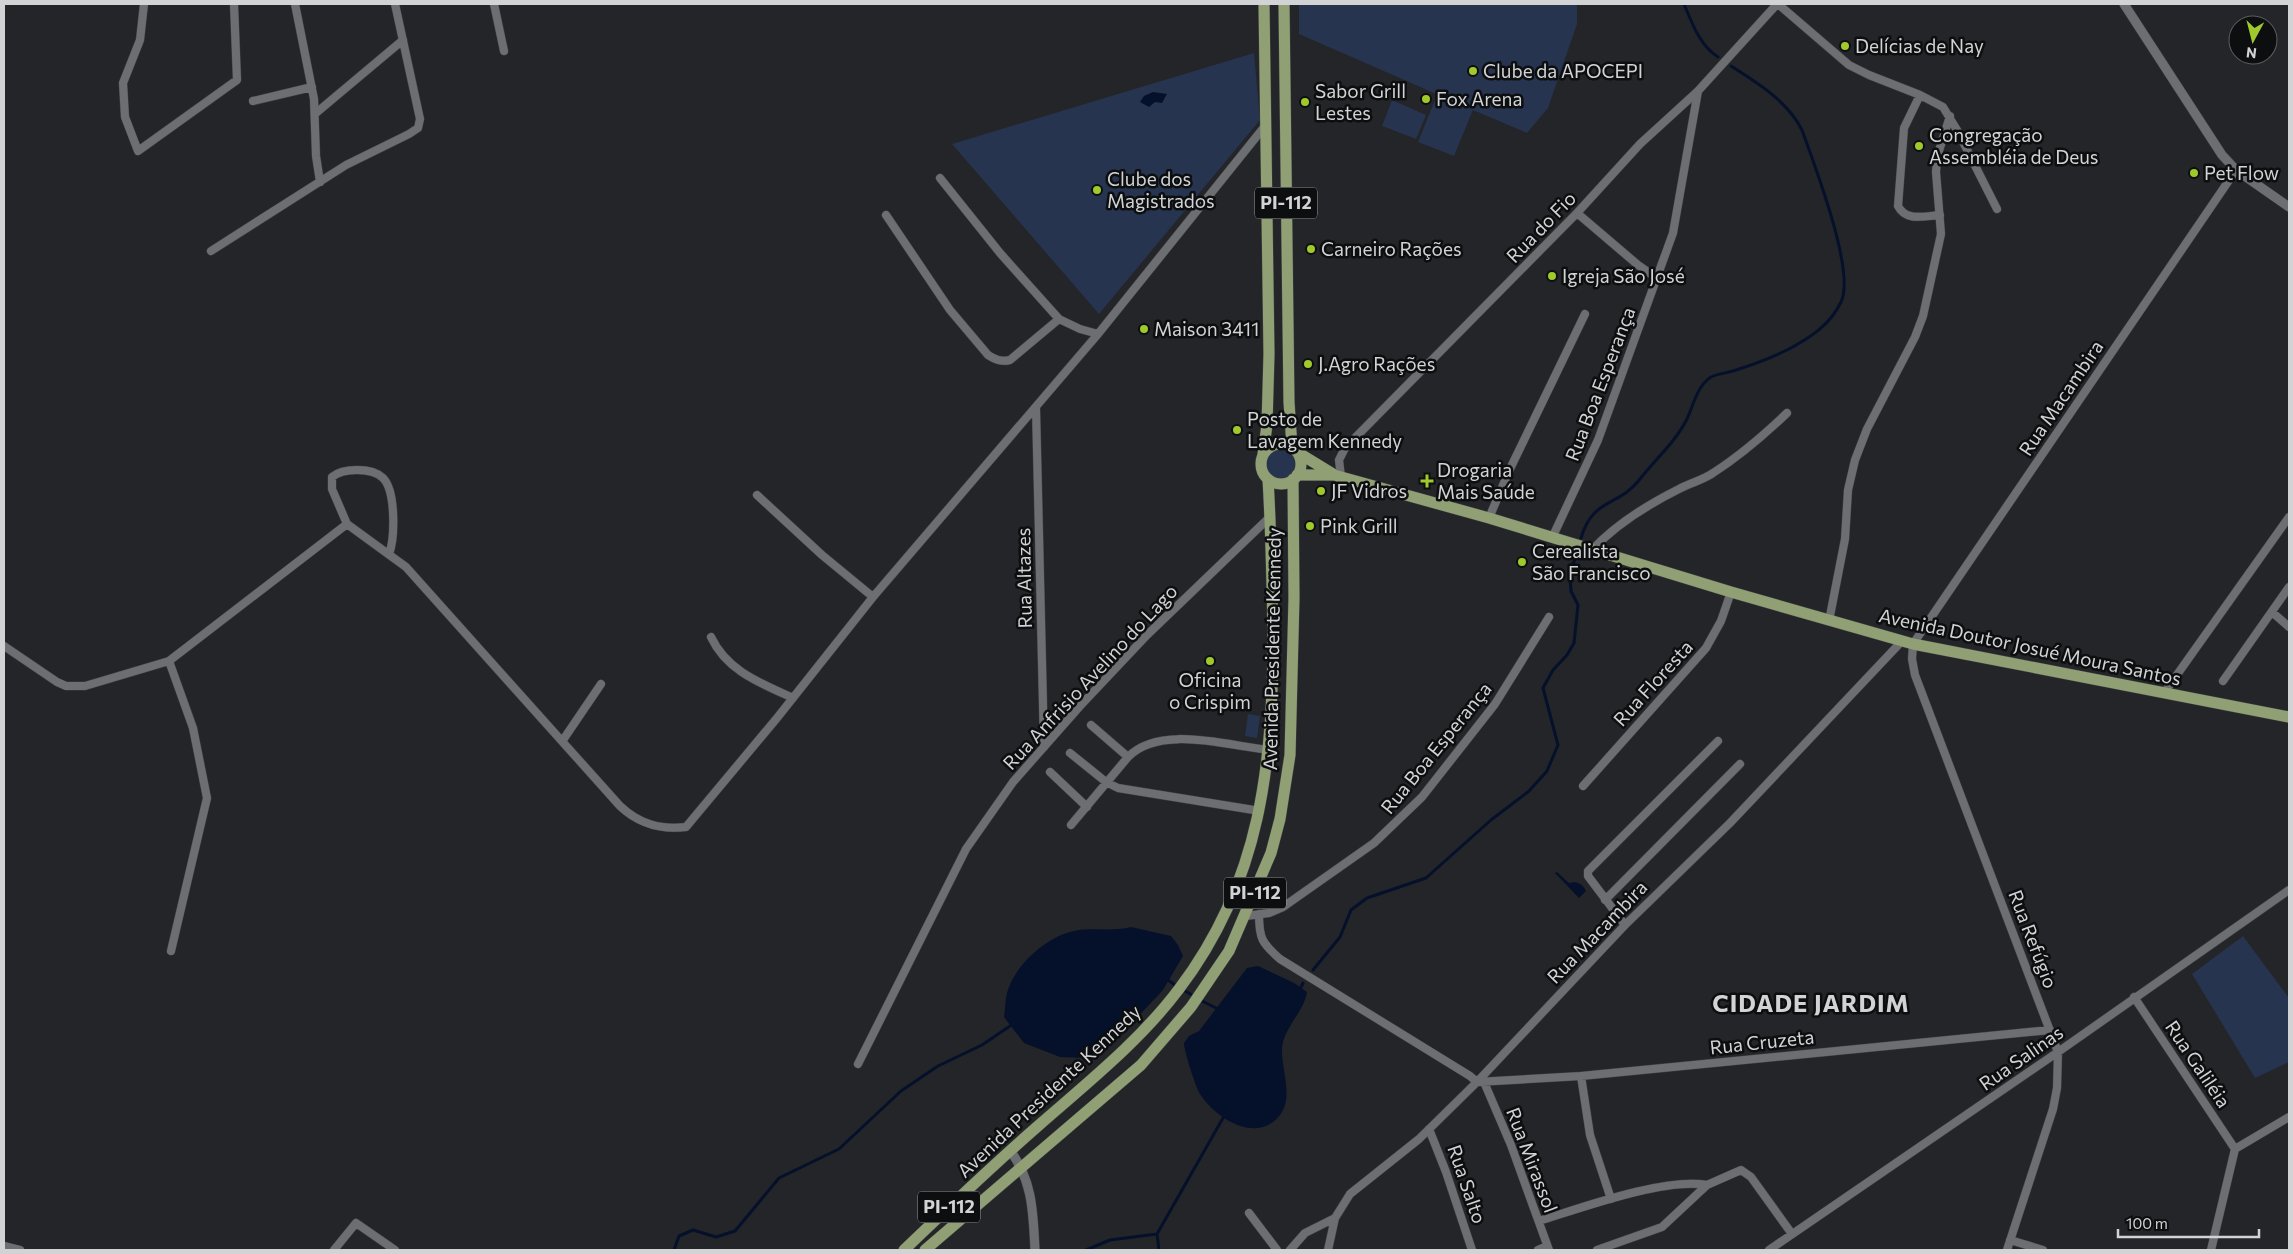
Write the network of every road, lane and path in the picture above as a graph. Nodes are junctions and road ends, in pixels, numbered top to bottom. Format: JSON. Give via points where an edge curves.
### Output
{"nodes":[{"id":1,"x":144,"y":4,"type":"edge"},
{"id":2,"x":234,"y":4,"type":"edge"},
{"id":3,"x":294,"y":4,"type":"edge"},
{"id":4,"x":395,"y":4,"type":"edge"},
{"id":5,"x":494,"y":4,"type":"edge"},
{"id":6,"x":1264,"y":4,"type":"edge"},
{"id":7,"x":1284,"y":4,"type":"edge"},
{"id":8,"x":1778,"y":4,"type":"edge"},
{"id":9,"x":2124,"y":4,"type":"edge"},
{"id":10,"x":403,"y":40,"type":"junction"},
{"id":11,"x":504,"y":51,"type":"dead end"},
{"id":12,"x":312,"y":87,"type":"junction"},
{"id":13,"x":1698,"y":91,"type":"junction"},
{"id":14,"x":1920,"y":94,"type":"junction"},
{"id":15,"x":253,"y":100,"type":"dead end"},
{"id":16,"x":316,"y":113,"type":"junction"},
{"id":17,"x":1950,"y":116,"type":"junction"},
{"id":18,"x":1267,"y":124,"type":"junction"},
{"id":19,"x":2236,"y":170,"type":"junction"},
{"id":20,"x":940,"y":178,"type":"dead end"},
{"id":21,"x":320,"y":182,"type":"junction"},
{"id":22,"x":1267,"y":184,"type":"junction"},
{"id":23,"x":1286,"y":184,"type":"junction"},
{"id":24,"x":2289,"y":207,"type":"edge"},
{"id":25,"x":1996,"y":209,"type":"dead end"},
{"id":26,"x":1577,"y":213,"type":"junction"},
{"id":27,"x":886,"y":215,"type":"dead end"},
{"id":28,"x":1940,"y":215,"type":"junction"},
{"id":29,"x":211,"y":251,"type":"dead end"},
{"id":30,"x":1658,"y":279,"type":"junction"},
{"id":31,"x":1585,"y":314,"type":"dead end"},
{"id":32,"x":1059,"y":319,"type":"junction"},
{"id":33,"x":1098,"y":334,"type":"junction"},
{"id":34,"x":1036,"y":408,"type":"junction"},
{"id":35,"x":1787,"y":413,"type":"dead end"},
{"id":36,"x":1294,"y":450,"type":"junction"},
{"id":37,"x":1263,"y":454,"type":"junction"},
{"id":38,"x":1338,"y":476,"type":"junction"},
{"id":39,"x":1295,"y":477,"type":"junction"},
{"id":40,"x":1268,"y":479,"type":"junction"},
{"id":41,"x":757,"y":495,"type":"dead end"},
{"id":42,"x":1271,"y":516,"type":"junction"},
{"id":43,"x":2289,"y":517,"type":"edge"},
{"id":44,"x":1489,"y":518,"type":"junction"},
{"id":45,"x":347,"y":524,"type":"junction"},
{"id":46,"x":1552,"y":538,"type":"junction"},
{"id":47,"x":1592,"y":550,"type":"junction"},
{"id":48,"x":389,"y":554,"type":"junction"},
{"id":49,"x":2289,"y":587,"type":"edge"},
{"id":50,"x":1731,"y":592,"type":"junction"},
{"id":51,"x":873,"y":598,"type":"junction"},
{"id":52,"x":2272,"y":612,"type":"junction"},
{"id":53,"x":1549,"y":617,"type":"dead end"},
{"id":54,"x":1829,"y":620,"type":"junction"},
{"id":55,"x":2289,"y":627,"type":"edge"},
{"id":56,"x":711,"y":637,"type":"dead end"},
{"id":57,"x":1902,"y":640,"type":"junction"},
{"id":58,"x":1914,"y":644,"type":"junction"},
{"id":59,"x":4,"y":646,"type":"edge"},
{"id":60,"x":169,"y":661,"type":"junction"},
{"id":61,"x":2223,"y":681,"type":"dead end"},
{"id":62,"x":601,"y":684,"type":"dead end"},
{"id":63,"x":2164,"y":693,"type":"junction"},
{"id":64,"x":793,"y":698,"type":"junction"},
{"id":65,"x":2289,"y":717,"type":"edge"},
{"id":66,"x":1091,"y":725,"type":"dead end"},
{"id":67,"x":563,"y":740,"type":"junction"},
{"id":68,"x":1718,"y":742,"type":"dead end"},
{"id":69,"x":1044,"y":747,"type":"junction"},
{"id":70,"x":1269,"y":750,"type":"junction"},
{"id":71,"x":1070,"y":753,"type":"dead end"},
{"id":72,"x":1128,"y":757,"type":"junction"},
{"id":73,"x":1740,"y":764,"type":"dead end"},
{"id":74,"x":1050,"y":772,"type":"dead end"},
{"id":75,"x":1106,"y":782,"type":"junction"},
{"id":76,"x":1583,"y":786,"type":"dead end"},
{"id":77,"x":1087,"y":806,"type":"junction"},
{"id":78,"x":1260,"y":811,"type":"junction"},
{"id":79,"x":1072,"y":825,"type":"dead end"},
{"id":80,"x":2289,"y":890,"type":"edge"},
{"id":81,"x":1605,"y":900,"type":"junction"},
{"id":82,"x":1259,"y":914,"type":"junction"},
{"id":83,"x":1246,"y":916,"type":"junction"},
{"id":84,"x":1625,"y":925,"type":"junction"},
{"id":85,"x":171,"y":951,"type":"dead end"},
{"id":86,"x":2134,"y":997,"type":"junction"},
{"id":87,"x":2050,"y":1030,"type":"junction"},
{"id":88,"x":2058,"y":1052,"type":"junction"},
{"id":89,"x":858,"y":1064,"type":"dead end"},
{"id":90,"x":1581,"y":1076,"type":"junction"},
{"id":91,"x":1480,"y":1082,"type":"junction"},
{"id":92,"x":2289,"y":1117,"type":"edge"},
{"id":93,"x":1429,"y":1130,"type":"junction"},
{"id":94,"x":2235,"y":1149,"type":"junction"},
{"id":95,"x":1010,"y":1150,"type":"junction"},
{"id":96,"x":1022,"y":1167,"type":"junction"},
{"id":97,"x":1706,"y":1185,"type":"junction"},
{"id":98,"x":1611,"y":1199,"type":"junction"},
{"id":99,"x":1249,"y":1213,"type":"dead end"},
{"id":100,"x":1335,"y":1218,"type":"junction"},
{"id":101,"x":1539,"y":1221,"type":"junction"},
{"id":102,"x":1792,"y":1234,"type":"junction"},
{"id":103,"x":2010,"y":1240,"type":"junction"},
{"id":104,"x":4,"y":1246,"type":"edge"},
{"id":105,"x":1548,"y":1248,"type":"edge"},
{"id":106,"x":20,"y":1250,"type":"edge"},
{"id":107,"x":334,"y":1250,"type":"edge"},
{"id":108,"x":394,"y":1250,"type":"edge"},
{"id":109,"x":904,"y":1250,"type":"edge"},
{"id":110,"x":925,"y":1250,"type":"edge"},
{"id":111,"x":1035,"y":1250,"type":"edge"},
{"id":112,"x":1277,"y":1250,"type":"edge"},
{"id":113,"x":1290,"y":1250,"type":"edge"},
{"id":114,"x":1328,"y":1250,"type":"edge"},
{"id":115,"x":1470,"y":1250,"type":"edge"},
{"id":116,"x":1538,"y":1250,"type":"edge"},
{"id":117,"x":1597,"y":1250,"type":"edge"},
{"id":118,"x":1769,"y":1250,"type":"edge"},
{"id":119,"x":2007,"y":1250,"type":"edge"},
{"id":120,"x":2043,"y":1250,"type":"edge"},
{"id":121,"x":2211,"y":1250,"type":"edge"}],
"edges":[{"from":1,"to":2,"type":"street","via":[[140,40],[123,84],[125,117],[138,151],[237,80]]},
{"from":3,"to":12,"type":"street"},
{"from":4,"to":10,"type":"street"},
{"from":5,"to":11,"type":"street"},
{"from":6,"to":18,"type":"main road","name":"Avenida Presidente Kennedy","number":"PI-112"},
{"from":7,"to":23,"type":"main road","name":"Avenida Presidente Kennedy","number":"PI-112"},
{"from":8,"to":13,"type":"street","name":"Rua do Fio"},
{"from":8,"to":14,"type":"street","via":[[1849,65]]},
{"from":9,"to":19,"type":"street","via":[[2222,155]]},
{"from":10,"to":16,"type":"street"},
{"from":10,"to":21,"type":"street","via":[[420,119],[418,128],[346,164]]},
{"from":12,"to":15,"type":"street"},
{"from":12,"to":16,"type":"street"},
{"from":13,"to":26,"type":"street","name":"Rua do Fio","via":[[1640,144]]},
{"from":13,"to":30,"type":"street","name":"Rua Boa Esperança","via":[[1676,224]]},
{"from":14,"to":17,"type":"street","via":[[1943,107]]},
{"from":14,"to":28,"type":"street","via":[[1904,128],[1898,206],[1910,217]]},
{"from":16,"to":21,"type":"street"},
{"from":17,"to":25,"type":"street"},
{"from":17,"to":28,"type":"street","via":[[1937,157]]},
{"from":18,"to":22,"type":"main road","name":"Avenida Presidente Kennedy","number":"PI-112"},
{"from":18,"to":33,"type":"street"},
{"from":19,"to":24,"type":"street"},
{"from":19,"to":58,"type":"street","name":"Rua Macambira"},
{"from":20,"to":32,"type":"street","via":[[1000,253]]},
{"from":21,"to":29,"type":"street"},
{"from":22,"to":23,"type":"main road"},
{"from":22,"to":37,"type":"main road","name":"Avenida Presidente Kennedy","number":"PI-112","via":[[1269,402]]},
{"from":23,"to":36,"type":"main road","name":"Avenida Presidente Kennedy","number":"PI-112","via":[[1289,402]]},
{"from":26,"to":30,"type":"street"},
{"from":26,"to":38,"type":"street","name":"Rua do Fio","via":[[1345,448]]},
{"from":27,"to":32,"type":"street","via":[[950,310],[988,355],[1000,361],[1010,360]]},
{"from":28,"to":54,"type":"street","via":[[1941,234],[1923,316],[1867,429],[1851,476],[1845,539]]},
{"from":30,"to":46,"type":"street","name":"Rua Boa Esperança","via":[[1598,440]]},
{"from":31,"to":44,"type":"street"},
{"from":32,"to":33,"type":"street"},
{"from":33,"to":34,"type":"street"},
{"from":34,"to":51,"type":"street"},
{"from":34,"to":69,"type":"street","name":"Rua Altazes"},
{"from":35,"to":47,"type":"street","via":[[1757,442],[1712,474],[1624,521]]},
{"from":36,"to":37,"type":"main road","via":[[1278,444],[1267,448]]},
{"from":36,"to":38,"type":"main road"},
{"from":36,"to":39,"type":"main road","name":"Avenida Presidente Kennedy","number":"PI-112","via":[[1301,463]]},
{"from":37,"to":40,"type":"main road","name":"Avenida Presidente Kennedy","number":"PI-112","via":[[1261,467]]},
{"from":38,"to":39,"type":"main road"},
{"from":38,"to":44,"type":"main road","name":"Avenida Doutor Josué Moura Santos"},
{"from":39,"to":40,"type":"main road","via":[[1280,484]]},
{"from":39,"to":83,"type":"main road","name":"Avenida Presidente Kennedy","number":"PI-112","via":[[1290,755],[1271,853]]},
{"from":40,"to":42,"type":"main road","name":"Avenida Presidente Kennedy","number":"PI-112"},
{"from":41,"to":51,"type":"street"},
{"from":42,"to":69,"type":"street","name":"Rua Anfrisio Avelino do Lago","via":[[1147,635]]},
{"from":42,"to":70,"type":"main road","name":"Avenida Presidente Kennedy","number":"PI-112","via":[[1273,665]]},
{"from":43,"to":63,"type":"street"},
{"from":44,"to":46,"type":"main road","name":"Avenida Doutor Josué Moura Santos"},
{"from":45,"to":48,"type":"street"},
{"from":45,"to":48,"type":"street","via":[[332,489],[332,477],[343,471],[358,470],[384,479],[391,497],[394,536]]},
{"from":45,"to":60,"type":"street"},
{"from":46,"to":47,"type":"main road","name":"Avenida Doutor Josué Moura Santos"},
{"from":47,"to":50,"type":"main road","name":"Avenida Doutor Josué Moura Santos"},
{"from":48,"to":67,"type":"street","via":[[428,590]]},
{"from":49,"to":52,"type":"street"},
{"from":50,"to":54,"type":"main road","name":"Avenida Doutor Josué Moura Santos"},
{"from":50,"to":76,"type":"street","name":"Rua Floresta","via":[[1721,621],[1706,648]]},
{"from":51,"to":64,"type":"street"},
{"from":52,"to":55,"type":"street"},
{"from":52,"to":61,"type":"street"},
{"from":53,"to":82,"type":"street","name":"Rua Boa Esperança","via":[[1495,704],[1404,816],[1374,842],[1283,907]]},
{"from":54,"to":57,"type":"main road","name":"Avenida Doutor Josué Moura Santos"},
{"from":56,"to":64,"type":"street","via":[[725,660],[737,669]]},
{"from":57,"to":58,"type":"main road","name":"Avenida Doutor Josué Moura Santos"},
{"from":57,"to":84,"type":"street","name":"Rua Macambira","via":[[1730,823]]},
{"from":58,"to":63,"type":"main road","name":"Avenida Doutor Josué Moura Santos"},
{"from":58,"to":87,"type":"street","name":"Rua Refúgio","via":[[1915,675]]},
{"from":59,"to":60,"type":"street","via":[[57,682],[74,686],[86,686]]},
{"from":60,"to":85,"type":"street","via":[[193,728],[207,798]]},
{"from":62,"to":67,"type":"street"},
{"from":63,"to":65,"type":"main road","name":"Avenida Doutor Josué Moura Santos"},
{"from":64,"to":67,"type":"street","via":[[686,828],[651,825],[633,818]]},
{"from":66,"to":72,"type":"street"},
{"from":68,"to":81,"type":"street","via":[[1589,869],[1588,876]]},
{"from":69,"to":89,"type":"street","name":"Rua Anfrisio Avelino do Lago","via":[[1013,782],[966,849]]},
{"from":70,"to":72,"type":"street","via":[[1188,738],[1144,745]]},
{"from":70,"to":78,"type":"main road","name":"Avenida Presidente Kennedy","number":"PI-112"},
{"from":71,"to":75,"type":"street"},
{"from":72,"to":75,"type":"street"},
{"from":73,"to":81,"type":"street"},
{"from":74,"to":77,"type":"street"},
{"from":75,"to":77,"type":"street"},
{"from":75,"to":78,"type":"street","via":[[1124,790]]},
{"from":77,"to":79,"type":"street"},
{"from":78,"to":95,"type":"main road","name":"Avenida Presidente Kennedy","number":"PI-112","via":[[1248,856],[1224,915],[1201,958],[1178,991],[1121,1052]]},
{"from":80,"to":86,"type":"street","name":"Rua Salinas"},
{"from":81,"to":84,"type":"street"},
{"from":82,"to":83,"type":"street","name":"Rua Boa Esperança"},
{"from":82,"to":91,"type":"street","via":[[1260,938],[1280,959]]},
{"from":83,"to":96,"type":"main road","name":"Avenida Presidente Kennedy","number":"PI-112","via":[[1229,951],[1168,1035],[1141,1065]]},
{"from":84,"to":91,"type":"street","name":"Rua Macambira"},
{"from":86,"to":88,"type":"street","name":"Rua Salinas"},
{"from":86,"to":94,"type":"street","name":"Rua Galiléia"},
{"from":87,"to":88,"type":"street","name":"Rua Refúgio"},
{"from":87,"to":90,"type":"street","name":"Rua Cruzeta"},
{"from":88,"to":102,"type":"street","name":"Rua Salinas"},
{"from":88,"to":103,"type":"street","name":"Rua Refúgio","via":[[2054,1109]]},
{"from":90,"to":91,"type":"street","name":"Rua Cruzeta"},
{"from":90,"to":98,"type":"street","via":[[1590,1135]]},
{"from":91,"to":93,"type":"street","name":"Rua Macambira"},
{"from":91,"to":101,"type":"street","name":"Rua Mirassol"},
{"from":92,"to":94,"type":"street"},
{"from":93,"to":100,"type":"street","name":"Rua Macambira","via":[[1355,1190],[1344,1201]]},
{"from":93,"to":115,"type":"street","name":"Rua Salto","via":[[1446,1172]]},
{"from":94,"to":121,"type":"street"},
{"from":95,"to":96,"type":"street"},
{"from":95,"to":109,"type":"main road","name":"Avenida Presidente Kennedy","number":"PI-112"},
{"from":96,"to":110,"type":"main road","name":"Avenida Presidente Kennedy","number":"PI-112"},
{"from":96,"to":111,"type":"street","via":[[1030,1188]]},
{"from":97,"to":98,"type":"street","via":[[1687,1182]]},
{"from":97,"to":102,"type":"street","via":[[1736,1171],[1747,1172]]},
{"from":97,"to":117,"type":"street","via":[[1662,1227]]},
{"from":98,"to":101,"type":"street"},
{"from":99,"to":112,"type":"street"},
{"from":100,"to":113,"type":"street","via":[[1305,1233]]},
{"from":100,"to":114,"type":"street","name":"Rua Macambira"},
{"from":101,"to":105,"type":"street","name":"Rua Mirassol"},
{"from":102,"to":118,"type":"street","name":"Rua Salinas"},
{"from":103,"to":119,"type":"street","name":"Rua Refúgio"},
{"from":103,"to":120,"type":"street"},
{"from":104,"to":106,"type":"street"},
{"from":105,"to":116,"type":"street"},
{"from":107,"to":108,"type":"street","via":[[356,1223]]}]}
